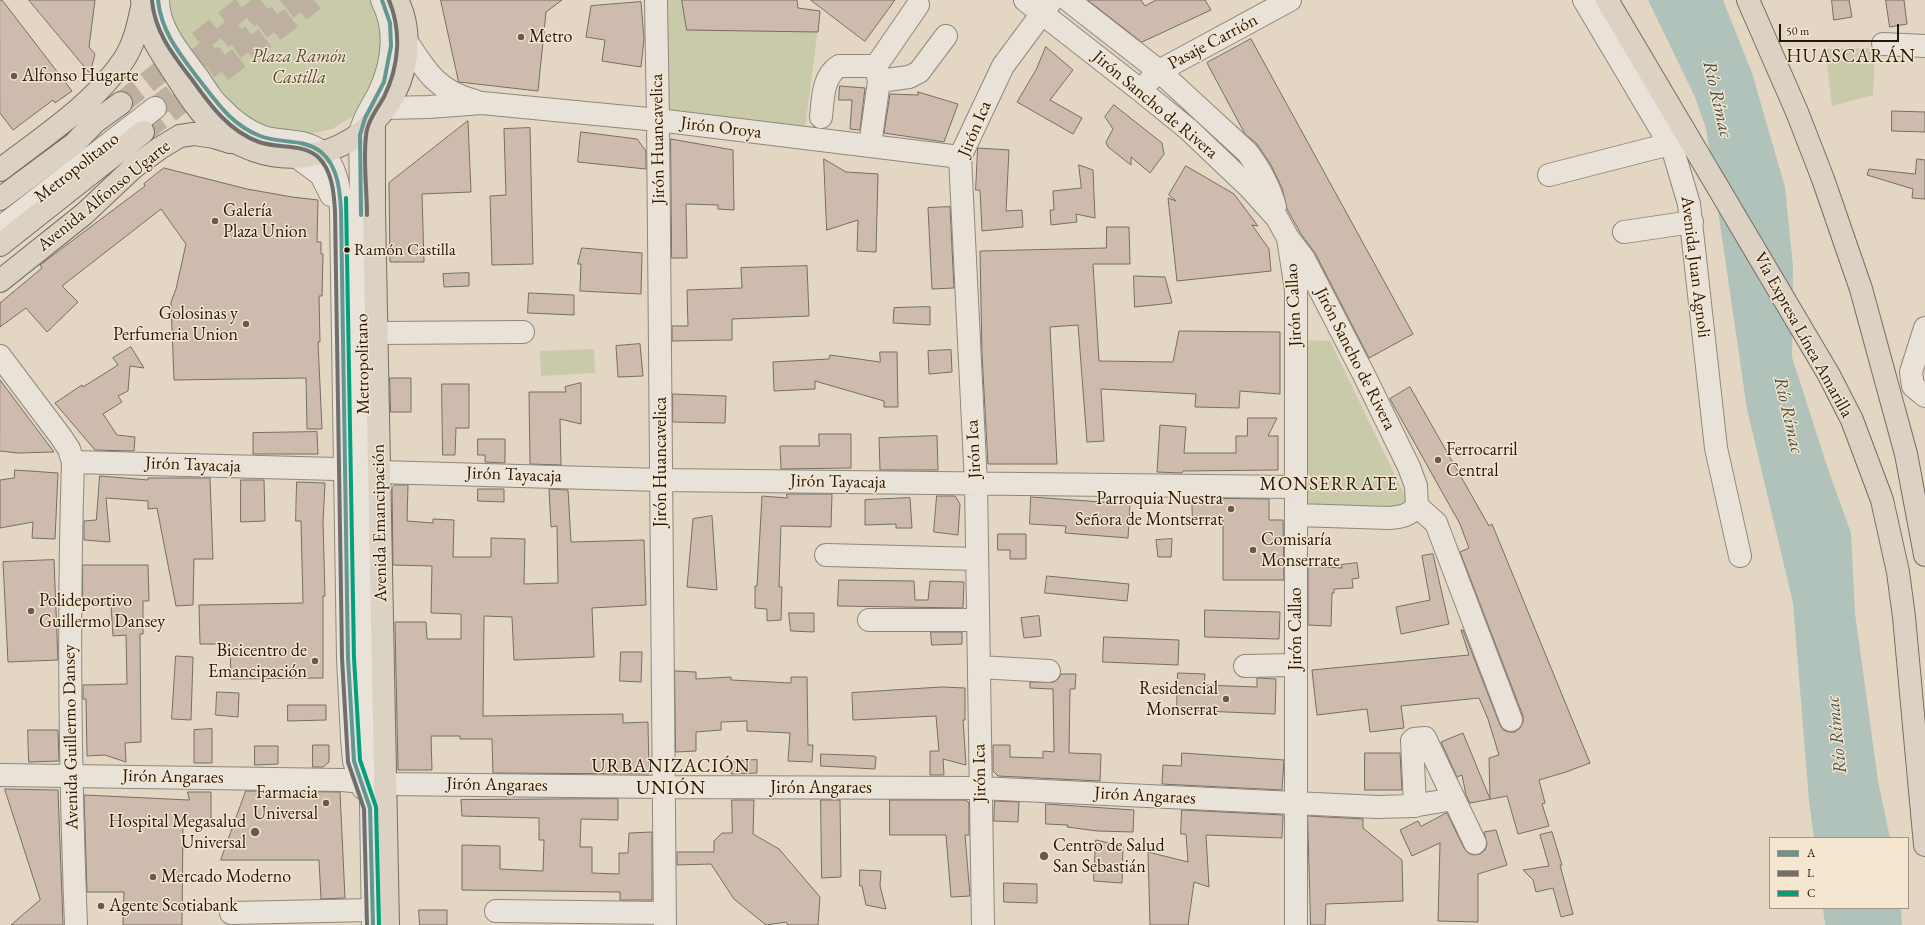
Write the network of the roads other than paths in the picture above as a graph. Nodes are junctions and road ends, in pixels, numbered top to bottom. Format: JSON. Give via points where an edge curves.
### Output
{"nodes":[{"id":1,"x":656,"y":0,"type":"edge"},
{"id":2,"x":1025,"y":0,"type":"edge"},
{"id":3,"x":1068,"y":0,"type":"edge"},
{"id":4,"x":1290,"y":0,"type":"edge"},
{"id":5,"x":1584,"y":0,"type":"edge"},
{"id":6,"x":1607,"y":0,"type":"edge"},
{"id":7,"x":1748,"y":0,"type":"edge"},
{"id":8,"x":148,"y":1,"type":"edge"},
{"id":9,"x":395,"y":1,"type":"edge"},
{"id":10,"x":918,"y":5,"type":"dead end"},
{"id":11,"x":1047,"y":7,"type":"edge"},
{"id":12,"x":946,"y":36,"type":"dead end"},
{"id":13,"x":407,"y":42,"type":"junction"},
{"id":14,"x":1883,"y":44,"type":"dead end"},
{"id":15,"x":1925,"y":46,"type":"edge"},
{"id":16,"x":1159,"y":71,"type":"junction"},
{"id":17,"x":877,"y":74,"type":"junction"},
{"id":18,"x":1140,"y":90,"type":"junction"},
{"id":19,"x":121,"y":103,"type":"tunnel mouth"},
{"id":20,"x":482,"y":104,"type":"junction"},
{"id":21,"x":821,"y":117,"type":"dead end"},
{"id":22,"x":658,"y":120,"type":"junction"},
{"id":23,"x":373,"y":121,"type":"junction"},
{"id":24,"x":95,"y":122,"type":"junction"},
{"id":25,"x":143,"y":132,"type":"tunnel mouth"},
{"id":26,"x":1670,"y":144,"type":"junction"},
{"id":27,"x":240,"y":145,"type":"junction"},
{"id":28,"x":870,"y":145,"type":"junction"},
{"id":29,"x":119,"y":152,"type":"junction"},
{"id":30,"x":322,"y":153,"type":"junction"},
{"id":31,"x":297,"y":157,"type":"junction"},
{"id":32,"x":960,"y":157,"type":"junction"},
{"id":33,"x":0,"y":170,"type":"edge"},
{"id":34,"x":1549,"y":175,"type":"dead end"},
{"id":35,"x":0,"y":183,"type":"edge"},
{"id":36,"x":0,"y":199,"type":"edge"},
{"id":37,"x":0,"y":210,"type":"edge"},
{"id":38,"x":1277,"y":218,"type":"junction"},
{"id":39,"x":1692,"y":222,"type":"junction"},
{"id":40,"x":0,"y":228,"type":"edge"},
{"id":41,"x":1624,"y":232,"type":"dead end"},
{"id":42,"x":1288,"y":238,"type":"junction"},
{"id":43,"x":0,"y":245,"type":"edge"},
{"id":44,"x":0,"y":262,"type":"edge"},
{"id":45,"x":0,"y":281,"type":"edge"},
{"id":46,"x":1925,"y":328,"type":"edge"},
{"id":47,"x":523,"y":332,"type":"dead end"},
{"id":48,"x":377,"y":333,"type":"junction"},
{"id":49,"x":0,"y":356,"type":"edge"},
{"id":50,"x":1924,"y":396,"type":"edge"},
{"id":51,"x":73,"y":462,"type":"junction"},
{"id":52,"x":336,"y":469,"type":"junction"},
{"id":53,"x":379,"y":472,"type":"junction"},
{"id":54,"x":661,"y":480,"type":"junction"},
{"id":55,"x":976,"y":484,"type":"junction"},
{"id":56,"x":1296,"y":487,"type":"junction"},
{"id":57,"x":1417,"y":506,"type":"junction"},
{"id":58,"x":1297,"y":516,"type":"junction"},
{"id":59,"x":826,"y":555,"type":"dead end"},
{"id":60,"x":1925,"y":555,"type":"edge"},
{"id":61,"x":1740,"y":556,"type":"dead end"},
{"id":62,"x":977,"y":559,"type":"junction"},
{"id":63,"x":869,"y":620,"type":"dead end"},
{"id":64,"x":978,"y":620,"type":"junction"},
{"id":65,"x":1296,"y":665,"type":"junction"},
{"id":66,"x":1245,"y":666,"type":"dead end"},
{"id":67,"x":979,"y":667,"type":"junction"},
{"id":68,"x":1049,"y":671,"type":"dead end"},
{"id":69,"x":1511,"y":720,"type":"dead end"},
{"id":70,"x":0,"y":776,"type":"edge"},
{"id":71,"x":71,"y":776,"type":"junction"},
{"id":72,"x":364,"y":782,"type":"junction"},
{"id":73,"x":662,"y":787,"type":"junction"},
{"id":74,"x":980,"y":788,"type":"junction"},
{"id":75,"x":1454,"y":799,"type":"junction"},
{"id":76,"x":1295,"y":803,"type":"junction"},
{"id":77,"x":1415,"y":806,"type":"junction"},
{"id":78,"x":1475,"y":843,"type":"dead end"},
{"id":79,"x":1925,"y":845,"type":"edge"},
{"id":80,"x":496,"y":911,"type":"dead end"},
{"id":81,"x":231,"y":913,"type":"dead end"},
{"id":82,"x":372,"y":917,"type":"edge"},
{"id":83,"x":665,"y":919,"type":"edge"},
{"id":84,"x":76,"y":925,"type":"edge"},
{"id":85,"x":388,"y":925,"type":"edge"},
{"id":86,"x":982,"y":925,"type":"edge"},
{"id":87,"x":1296,"y":925,"type":"edge"}],
"edges":[{"from":1,"to":22,"type":"street","name":"Jirón Huancavelica"},
{"from":2,"to":11,"type":"street","name":"Jirón Sancho de Rivera"},
{"from":3,"to":16,"type":"street","name":"Jirón Sancho de Rivera"},
{"from":4,"to":16,"type":"street","name":"Pasaje Carrión"},
{"from":5,"to":26,"type":"street","name":"Avenida Juan Agnoli"},
{"from":6,"to":79,"type":"main road","name":"Vía Expresa Línea Amarilla","via":[[1829,375],[1852,420],[1882,500],[1898,572]]},
{"from":7,"to":60,"type":"main road","via":[[1800,119],[1861,289],[1906,454]]},
{"from":8,"to":27,"type":"main road","via":[[152,39],[210,122]]},
{"from":8,"to":30,"type":"street","name":"Metropolitano","via":[[171,40],[217,105],[232,119],[264,137],[304,143]]},
{"from":8,"to":33,"type":"main road","via":[[124,60],[109,80],[70,116]]},
{"from":9,"to":13,"type":"main road"},
{"from":9,"to":23,"type":"street","name":"Metropolitano","via":[[388,13],[392,47],[389,62],[379,94],[364,118]]},
{"from":10,"to":17,"type":"street"},
{"from":11,"to":18,"type":"street","name":"Jirón Sancho de Rivera"},
{"from":11,"to":32,"type":"street","name":"Jirón Ica","via":[[1003,66]]},
{"from":12,"to":17,"type":"street","via":[[919,72],[909,77]]},
{"from":13,"to":20,"type":"street","name":"Jirón Oroya","via":[[440,86]]},
{"from":13,"to":23,"type":"main road","via":[[399,83]]},
{"from":14,"to":15,"type":"street"},
{"from":16,"to":18,"type":"street","name":"Pasaje Carrión"},
{"from":16,"to":38,"type":"street","name":"Jirón Sancho de Rivera","via":[[1247,152],[1270,193]]},
{"from":17,"to":21,"type":"street","via":[[839,66],[825,84]]},
{"from":17,"to":28,"type":"street"},
{"from":18,"to":38,"type":"street","name":"Jirón Sancho de Rivera","via":[[1224,163]]},
{"from":19,"to":24,"type":"main road"},
{"from":20,"to":22,"type":"street","name":"Jirón Oroya"},
{"from":20,"to":23,"type":"street","name":"Jirón Oroya"},
{"from":22,"to":28,"type":"street","name":"Jirón Oroya"},
{"from":22,"to":54,"type":"street","name":"Jirón Huancavelica"},
{"from":23,"to":30,"type":"main road","via":[[348,142]]},
{"from":23,"to":48,"type":"main road","name":"Avenida Emancipación"},
{"from":23,"to":72,"type":"street","name":"Metropolitano"},
{"from":24,"to":35,"type":"main road","via":[[57,140]]},
{"from":24,"to":36,"type":"main road","via":[[74,144]]},
{"from":25,"to":29,"type":"main road","name":"Avenida Alfonso Ugarte"},
{"from":26,"to":34,"type":"street"},
{"from":26,"to":39,"type":"street","name":"Avenida Juan Agnoli"},
{"from":27,"to":31,"type":"main road","via":[[263,153]]},
{"from":27,"to":45,"type":"main road","name":"Avenida Alfonso Ugarte","via":[[194,134],[180,136],[134,167],[84,214]]},
{"from":28,"to":32,"type":"street","name":"Jirón Oroya"},
{"from":29,"to":43,"type":"main road","name":"Avenida Alfonso Ugarte"},
{"from":29,"to":44,"type":"main road","via":[[38,231]]},
{"from":30,"to":31,"type":"main road"},
{"from":30,"to":72,"type":"street","name":"Metropolitano","via":[[331,165],[340,198],[348,658],[354,761]]},
{"from":31,"to":52,"type":"street","name":"Avenida Emancipación","via":[[324,179],[329,188],[332,204]]},
{"from":32,"to":55,"type":"street","name":"Jirón Ica"},
{"from":37,"to":40,"type":"street","name":"Metropolitano","via":[[151,103]]},
{"from":38,"to":42,"type":"street","name":"Jirón Sancho de Rivera"},
{"from":39,"to":41,"type":"street"},
{"from":39,"to":61,"type":"street","name":"Avenida Juan Agnoli","via":[[1716,448]]},
{"from":42,"to":56,"type":"street","name":"Jirón Callao","via":[[1296,290]]},
{"from":42,"to":57,"type":"street","name":"Jirón Sancho de Rivera","via":[[1308,266],[1406,460],[1416,486]]},
{"from":46,"to":50,"type":"street","via":[[1911,372],[1913,386]]},
{"from":47,"to":48,"type":"street"},
{"from":48,"to":53,"type":"main road","name":"Avenida Emancipación"},
{"from":49,"to":51,"type":"street","name":"Avenida Guillermo Dansey","via":[[69,449]]},
{"from":51,"to":52,"type":"street","name":"Jirón Tayacaja"},
{"from":51,"to":71,"type":"street","name":"Avenida Guillermo Dansey","via":[[70,549]]},
{"from":52,"to":72,"type":"street","name":"Avenida Emancipación"},
{"from":53,"to":54,"type":"street","name":"Jirón Tayacaja"},
{"from":53,"to":72,"type":"main road","name":"Avenida Emancipación"},
{"from":54,"to":55,"type":"street","name":"Jirón Tayacaja"},
{"from":54,"to":73,"type":"street","name":"Jirón Huancavelica"},
{"from":55,"to":56,"type":"street","name":"Jirón Tayacaja"},
{"from":55,"to":62,"type":"street","name":"Jirón Ica"},
{"from":56,"to":58,"type":"street","name":"Jirón Callao"},
{"from":57,"to":58,"type":"street","via":[[1412,513],[1402,517]]},
{"from":57,"to":69,"type":"street","via":[[1436,523]]},
{"from":58,"to":65,"type":"street","name":"Jirón Callao"},
{"from":59,"to":62,"type":"street"},
{"from":62,"to":64,"type":"street","name":"Jirón Ica"},
{"from":63,"to":64,"type":"street"},
{"from":64,"to":67,"type":"street","name":"Jirón Ica"},
{"from":65,"to":66,"type":"street"},
{"from":65,"to":76,"type":"street","name":"Jirón Callao"},
{"from":67,"to":68,"type":"street"},
{"from":67,"to":74,"type":"street","name":"Jirón Ica"},
{"from":70,"to":71,"type":"street","name":"Jirón Angaraes"},
{"from":71,"to":72,"type":"street","name":"Jirón Angaraes"},
{"from":71,"to":84,"type":"street","name":"Avenida Guillermo Dansey"},
{"from":72,"to":73,"type":"street","name":"Jirón Angaraes"},
{"from":72,"to":82,"type":"street","name":"Metropolitano","via":[[370,808]]},
{"from":72,"to":85,"type":"main road","name":"Avenida Emancipación"},
{"from":73,"to":74,"type":"street","name":"Jirón Angaraes"},
{"from":73,"to":83,"type":"street","name":"Jirón Huancavelica"},
{"from":74,"to":76,"type":"street","name":"Jirón Angaraes"},
{"from":74,"to":86,"type":"street","name":"Jirón Ica"},
{"from":75,"to":77,"type":"street","name":"Jirón Angaraes"},
{"from":75,"to":77,"type":"street","via":[[1425,738],[1414,739],[1412,741]]},
{"from":75,"to":78,"type":"street"},
{"from":76,"to":77,"type":"street","name":"Jirón Angaraes"},
{"from":76,"to":87,"type":"street","name":"Jirón Callao"},
{"from":80,"to":83,"type":"street"},
{"from":81,"to":82,"type":"street"}]}
